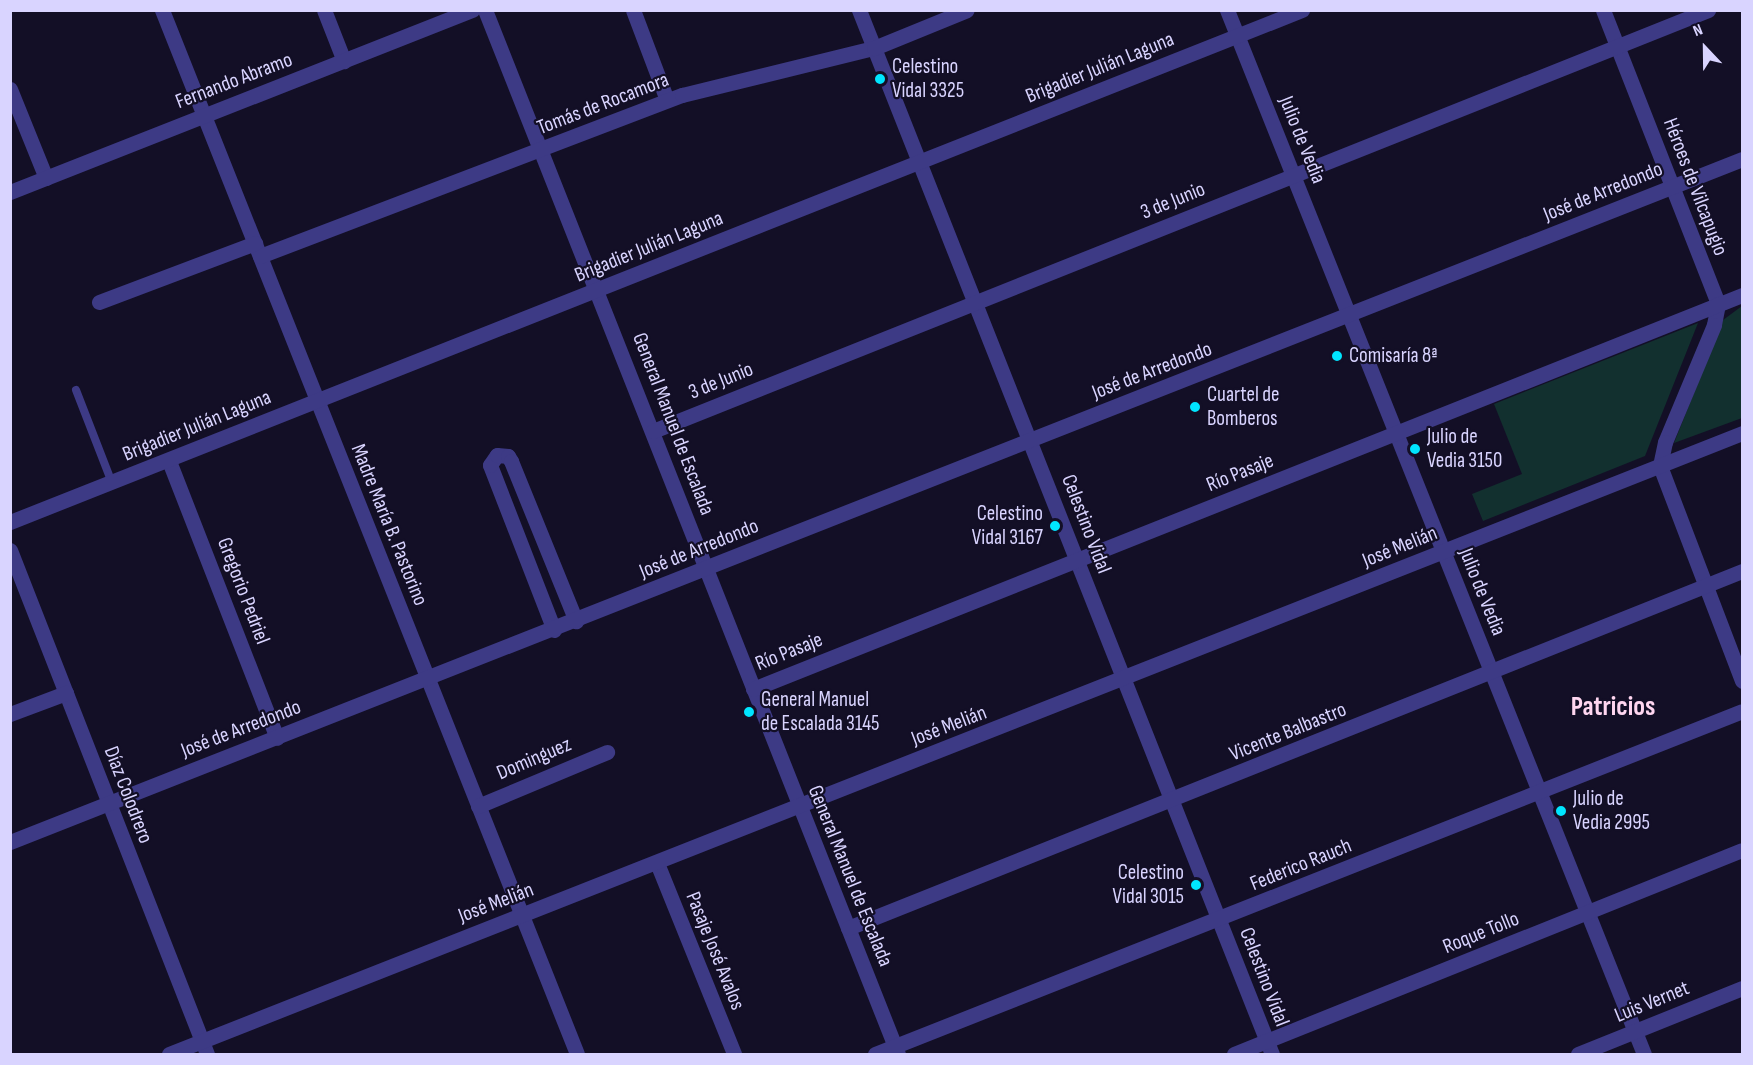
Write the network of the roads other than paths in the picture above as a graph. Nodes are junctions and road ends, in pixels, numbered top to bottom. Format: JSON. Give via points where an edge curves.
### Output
{"nodes":[{"id":1,"x":162,"y":10,"type":"edge"},
{"id":2,"x":324,"y":10,"type":"edge"},
{"id":3,"x":473,"y":10,"type":"edge"},
{"id":4,"x":484,"y":10,"type":"edge"},
{"id":5,"x":633,"y":10,"type":"edge"},
{"id":6,"x":859,"y":10,"type":"edge"},
{"id":7,"x":967,"y":10,"type":"edge"},
{"id":8,"x":1227,"y":10,"type":"edge"},
{"id":9,"x":1302,"y":10,"type":"edge"},
{"id":10,"x":1604,"y":10,"type":"edge"},
{"id":11,"x":1708,"y":10,"type":"edge"},
{"id":12,"x":1237,"y":36,"type":"junction"},
{"id":13,"x":1618,"y":46,"type":"junction"},
{"id":14,"x":874,"y":48,"type":"junction"},
{"id":15,"x":344,"y":61,"type":"junction"},
{"id":16,"x":10,"y":89,"type":"edge"},
{"id":17,"x":667,"y":100,"type":"junction"},
{"id":18,"x":204,"y":116,"type":"junction"},
{"id":19,"x":541,"y":150,"type":"junction"},
{"id":20,"x":1743,"y":159,"type":"edge"},
{"id":21,"x":920,"y":162,"type":"junction"},
{"id":22,"x":1293,"y":176,"type":"junction"},
{"id":23,"x":46,"y":178,"type":"junction"},
{"id":24,"x":1673,"y":187,"type":"junction"},
{"id":25,"x":10,"y":192,"type":"edge"},
{"id":26,"x":257,"y":249,"type":"junction"},
{"id":27,"x":597,"y":290,"type":"junction"},
{"id":28,"x":1743,"y":294,"type":"edge"},
{"id":29,"x":99,"y":302,"type":"dead end"},
{"id":30,"x":976,"y":302,"type":"junction"},
{"id":31,"x":1718,"y":304,"type":"junction"},
{"id":32,"x":1348,"y":316,"type":"junction"},
{"id":33,"x":76,"y":390,"type":"dead end"},
{"id":34,"x":317,"y":400,"type":"junction"},
{"id":35,"x":653,"y":431,"type":"junction"},
{"id":36,"x":1743,"y":433,"type":"edge"},
{"id":37,"x":1396,"y":434,"type":"junction"},
{"id":38,"x":1031,"y":441,"type":"junction"},
{"id":39,"x":169,"y":461,"type":"junction"},
{"id":40,"x":1660,"y":466,"type":"junction"},
{"id":41,"x":112,"y":483,"type":"junction"},
{"id":42,"x":10,"y":522,"type":"edge"},
{"id":43,"x":10,"y":550,"type":"edge"},
{"id":44,"x":1444,"y":553,"type":"junction"},
{"id":45,"x":1078,"y":560,"type":"junction"},
{"id":46,"x":706,"y":568,"type":"junction"},
{"id":47,"x":1743,"y":571,"type":"edge"},
{"id":48,"x":1704,"y":585,"type":"junction"},
{"id":49,"x":576,"y":621,"type":"junction"},
{"id":50,"x":554,"y":630,"type":"junction"},
{"id":51,"x":1491,"y":674,"type":"junction"},
{"id":52,"x":429,"y":680,"type":"junction"},
{"id":53,"x":1124,"y":680,"type":"junction"},
{"id":54,"x":1743,"y":681,"type":"edge"},
{"id":55,"x":753,"y":689,"type":"junction"},
{"id":56,"x":66,"y":693,"type":"junction"},
{"id":57,"x":1743,"y":711,"type":"edge"},
{"id":58,"x":10,"y":714,"type":"edge"},
{"id":59,"x":278,"y":738,"type":"junction"},
{"id":60,"x":607,"y":752,"type":"dead end"},
{"id":61,"x":1540,"y":793,"type":"junction"},
{"id":62,"x":1172,"y":800,"type":"junction"},
{"id":63,"x":109,"y":803,"type":"junction"},
{"id":64,"x":478,"y":806,"type":"junction"},
{"id":65,"x":801,"y":807,"type":"junction"},
{"id":66,"x":10,"y":842,"type":"edge"},
{"id":67,"x":1743,"y":850,"type":"edge"},
{"id":68,"x":657,"y":863,"type":"junction"},
{"id":69,"x":1587,"y":914,"type":"junction"},
{"id":70,"x":520,"y":916,"type":"junction"},
{"id":71,"x":1219,"y":920,"type":"junction"},
{"id":72,"x":848,"y":928,"type":"junction"},
{"id":73,"x":1743,"y":988,"type":"edge"},
{"id":74,"x":1635,"y":1031,"type":"junction"},
{"id":75,"x":204,"y":1048,"type":"edge"},
{"id":76,"x":1270,"y":1048,"type":"edge"},
{"id":77,"x":896,"y":1050,"type":"edge"},
{"id":78,"x":169,"y":1054,"type":"edge"},
{"id":79,"x":577,"y":1054,"type":"edge"},
{"id":80,"x":734,"y":1054,"type":"edge"},
{"id":81,"x":874,"y":1054,"type":"edge"},
{"id":82,"x":1234,"y":1054,"type":"edge"},
{"id":83,"x":1578,"y":1054,"type":"edge"},
{"id":84,"x":1644,"y":1054,"type":"edge"}],
"edges":[{"from":1,"to":18,"type":"street","name":"Madre María B. Pastorino"},
{"from":2,"to":15,"type":"street"},
{"from":3,"to":15,"type":"street","name":"Fernando Abramo"},
{"from":4,"to":19,"type":"street","name":"General Manuel de Escalada"},
{"from":5,"to":17,"type":"street"},
{"from":6,"to":14,"type":"street","name":"Celestino Vidal"},
{"from":7,"to":14,"type":"street","name":"Tomás de Rocamora"},
{"from":8,"to":12,"type":"street","name":"Julio de Vedia"},
{"from":9,"to":12,"type":"street","name":"Brigadier Julián Laguna"},
{"from":10,"to":13,"type":"street","name":"Héroes de Vilcapugio"},
{"from":11,"to":13,"type":"street","name":"3 de Junio"},
{"from":12,"to":21,"type":"street","name":"Brigadier Julián Laguna"},
{"from":12,"to":22,"type":"street","name":"Julio de Vedia"},
{"from":13,"to":22,"type":"street","name":"3 de Junio"},
{"from":13,"to":24,"type":"street","name":"Héroes de Vilcapugio"},
{"from":14,"to":17,"type":"street","name":"Tomás de Rocamora"},
{"from":14,"to":21,"type":"street","name":"Celestino Vidal"},
{"from":15,"to":18,"type":"street","name":"Fernando Abramo"},
{"from":16,"to":23,"type":"street"},
{"from":17,"to":19,"type":"street","name":"Tomás de Rocamora"},
{"from":18,"to":23,"type":"street","name":"Fernando Abramo"},
{"from":18,"to":26,"type":"street","name":"Madre María B. Pastorino"},
{"from":19,"to":26,"type":"street","name":"Tomás de Rocamora"},
{"from":19,"to":27,"type":"street","name":"General Manuel de Escalada"},
{"from":20,"to":24,"type":"street","name":"José de Arredondo"},
{"from":21,"to":27,"type":"street","name":"Brigadier Julián Laguna"},
{"from":21,"to":30,"type":"street","name":"Celestino Vidal"},
{"from":22,"to":30,"type":"street","name":"3 de Junio"},
{"from":22,"to":32,"type":"street","name":"Julio de Vedia"},
{"from":23,"to":25,"type":"street","name":"Fernando Abramo"},
{"from":24,"to":31,"type":"street","name":"Héroes de Vilcapugio"},
{"from":24,"to":32,"type":"street","name":"José de Arredondo"},
{"from":26,"to":29,"type":"street","name":"Tomás de Rocamora"},
{"from":26,"to":34,"type":"street","name":"Madre María B. Pastorino"},
{"from":27,"to":34,"type":"street","name":"Brigadier Julián Laguna"},
{"from":27,"to":35,"type":"street","name":"General Manuel de Escalada"},
{"from":28,"to":31,"type":"street","name":"Río Pasaje"},
{"from":30,"to":35,"type":"street","name":"3 de Junio"},
{"from":30,"to":38,"type":"street","name":"Celestino Vidal"},
{"from":31,"to":37,"type":"street","name":"Río Pasaje"},
{"from":31,"to":40,"type":"street","via":[[1714,326],[1665,442]]},
{"from":32,"to":37,"type":"street","name":"Julio de Vedia"},
{"from":32,"to":38,"type":"street","name":"José de Arredondo"},
{"from":33,"to":41,"type":"lane"},
{"from":34,"to":39,"type":"street","name":"Brigadier Julián Laguna"},
{"from":34,"to":52,"type":"street","name":"Madre María B. Pastorino"},
{"from":35,"to":46,"type":"street","name":"General Manuel de Escalada"},
{"from":36,"to":40,"type":"street","name":"José Melián"},
{"from":37,"to":44,"type":"street","name":"Julio de Vedia"},
{"from":37,"to":45,"type":"street","name":"Río Pasaje"},
{"from":38,"to":45,"type":"street","name":"Celestino Vidal"},
{"from":38,"to":46,"type":"street","name":"José de Arredondo"},
{"from":39,"to":41,"type":"street","name":"Brigadier Julián Laguna"},
{"from":39,"to":59,"type":"street","name":"Gregorio Pedriel"},
{"from":40,"to":44,"type":"street","name":"José Melián"},
{"from":40,"to":48,"type":"street"},
{"from":41,"to":42,"type":"street","name":"Brigadier Julián Laguna"},
{"from":43,"to":56,"type":"street","name":"Díaz Colodrero"},
{"from":44,"to":51,"type":"street","name":"Julio de Vedia"},
{"from":44,"to":53,"type":"street","name":"José Melián"},
{"from":45,"to":53,"type":"street","name":"Celestino Vidal"},
{"from":45,"to":55,"type":"street","name":"Río Pasaje"},
{"from":46,"to":49,"type":"street","name":"José de Arredondo"},
{"from":46,"to":55,"type":"street","name":"General Manuel de Escalada"},
{"from":47,"to":48,"type":"street","name":"Vicente Balbastro"},
{"from":48,"to":51,"type":"street","name":"Vicente Balbastro"},
{"from":48,"to":54,"type":"street"},
{"from":49,"to":50,"type":"street","name":"José de Arredondo"},
{"from":49,"to":50,"type":"street","via":[[511,461],[508,456],[497,455],[490,465]]},
{"from":50,"to":52,"type":"street","name":"José de Arredondo"},
{"from":51,"to":61,"type":"street","name":"Julio de Vedia"},
{"from":51,"to":62,"type":"street","name":"Vicente Balbastro"},
{"from":52,"to":59,"type":"street","name":"José de Arredondo"},
{"from":52,"to":64,"type":"street","name":"Madre María B. Pastorino"},
{"from":53,"to":62,"type":"street","name":"Celestino Vidal"},
{"from":53,"to":65,"type":"street","name":"José Melián"},
{"from":55,"to":65,"type":"street","name":"General Manuel de Escalada"},
{"from":56,"to":58,"type":"street"},
{"from":56,"to":63,"type":"street","name":"Díaz Colodrero"},
{"from":57,"to":61,"type":"street","name":"Federico Rauch"},
{"from":59,"to":63,"type":"street","name":"José de Arredondo"},
{"from":60,"to":64,"type":"street","name":"Dominguez"},
{"from":61,"to":69,"type":"street","name":"Julio de Vedia"},
{"from":61,"to":71,"type":"street","name":"Federico Rauch"},
{"from":62,"to":71,"type":"street","name":"Celestino Vidal"},
{"from":62,"to":72,"type":"street","name":"Vicente Balbastro"},
{"from":63,"to":66,"type":"street","name":"José de Arredondo"},
{"from":63,"to":75,"type":"street","name":"Díaz Colodrero"},
{"from":64,"to":70,"type":"street","name":"Madre María B. Pastorino"},
{"from":65,"to":68,"type":"street","name":"José Melián"},
{"from":65,"to":72,"type":"street","name":"General Manuel de Escalada"},
{"from":67,"to":69,"type":"street","name":"Roque Tollo"},
{"from":68,"to":70,"type":"street","name":"José Melián"},
{"from":68,"to":80,"type":"street","name":"Pasaje José Avalos"},
{"from":69,"to":74,"type":"street","name":"Julio de Vedia"},
{"from":69,"to":76,"type":"street","name":"Roque Tollo"},
{"from":70,"to":75,"type":"street","name":"José Melián"},
{"from":70,"to":79,"type":"street","name":"Madre María B. Pastorino"},
{"from":71,"to":76,"type":"street","name":"Celestino Vidal"},
{"from":71,"to":77,"type":"street","name":"Federico Rauch"},
{"from":72,"to":77,"type":"street","name":"General Manuel de Escalada"},
{"from":73,"to":74,"type":"street","name":"Luis Vernet"},
{"from":74,"to":83,"type":"street","name":"Luis Vernet"},
{"from":74,"to":84,"type":"street","name":"Julio de Vedia"},
{"from":75,"to":78,"type":"street","name":"José Melián"},
{"from":76,"to":82,"type":"street","name":"Roque Tollo"},
{"from":77,"to":81,"type":"street","name":"Federico Rauch"}]}
